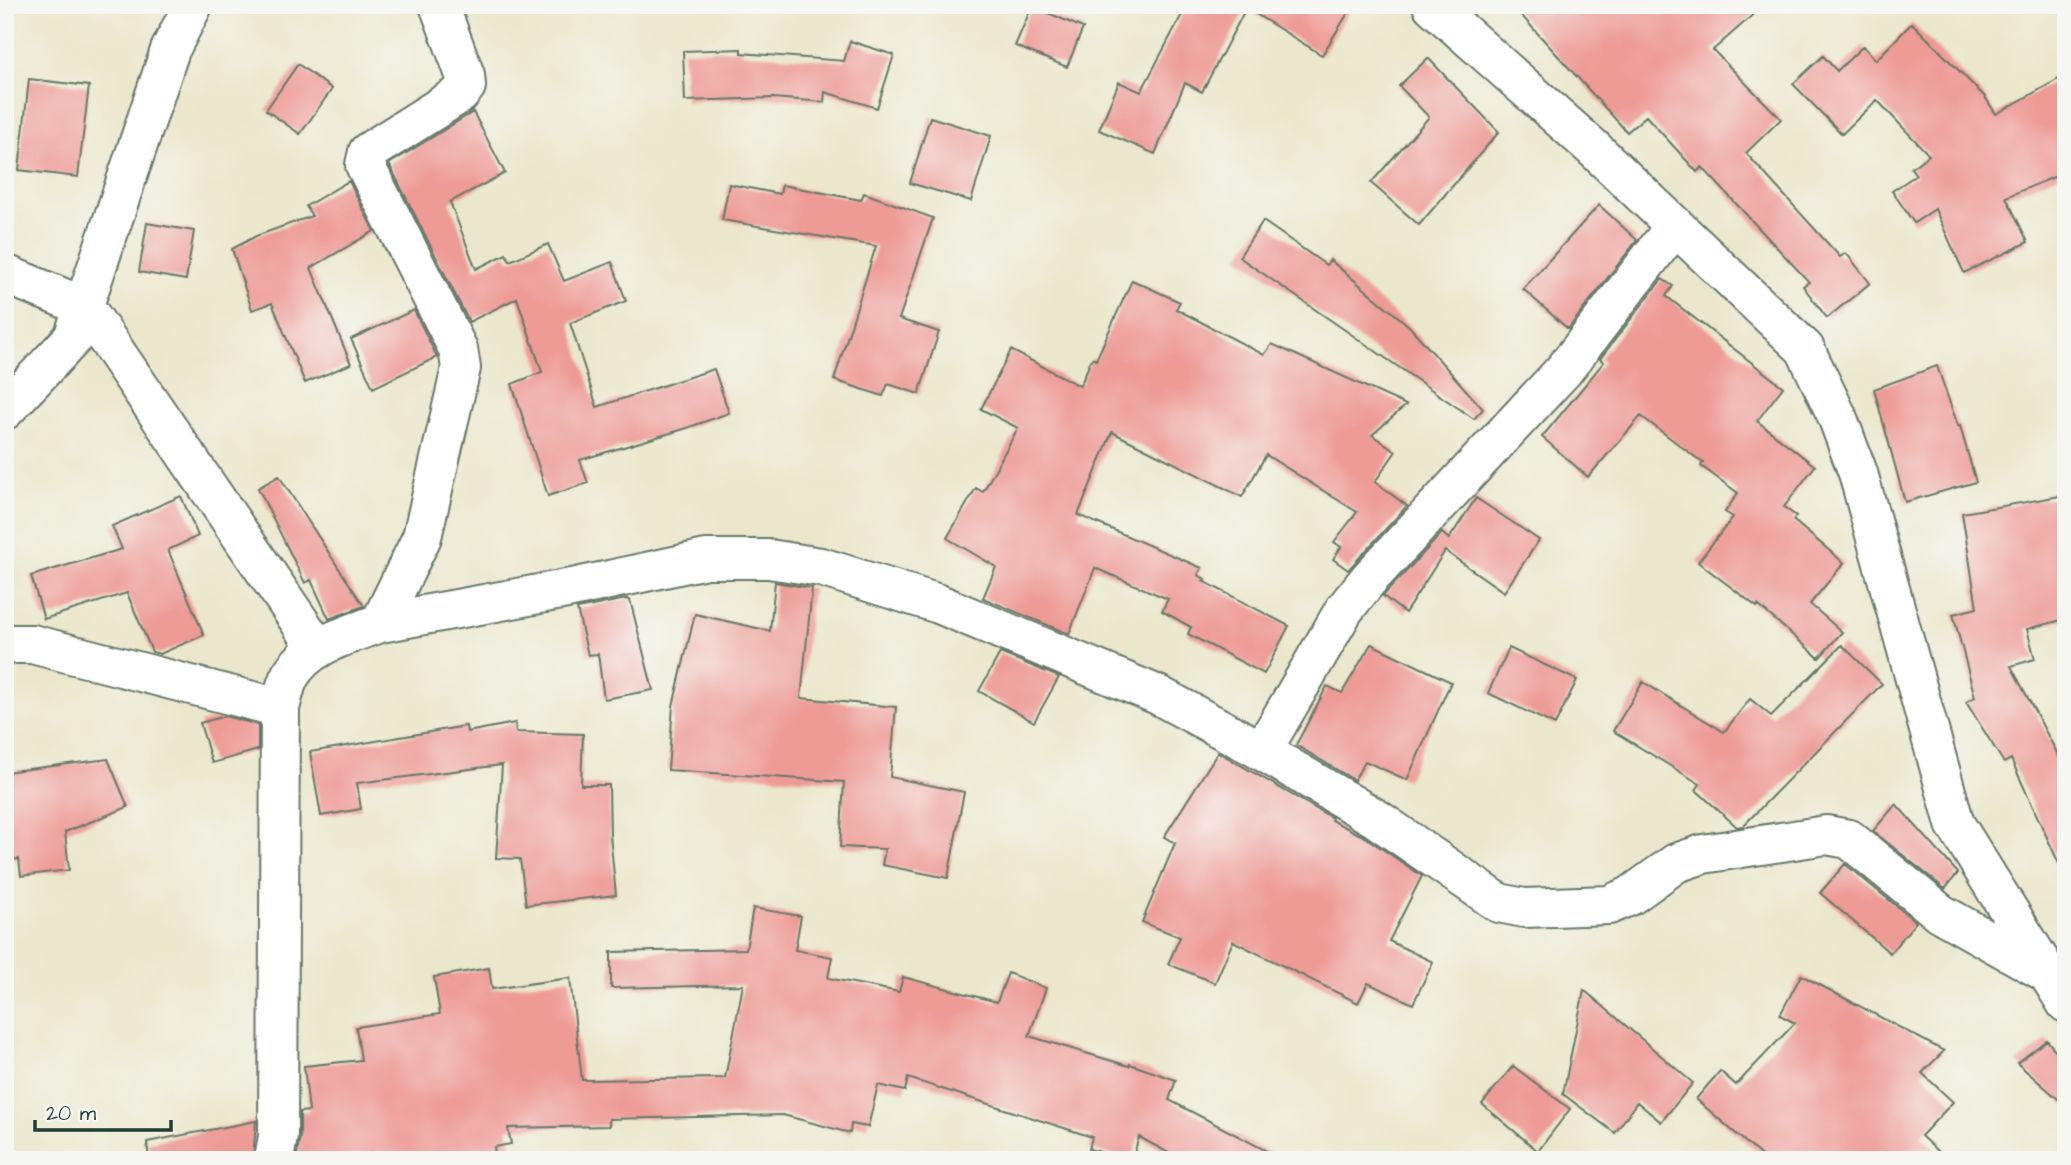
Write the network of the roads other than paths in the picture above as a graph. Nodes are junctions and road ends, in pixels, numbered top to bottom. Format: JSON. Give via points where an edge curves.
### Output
{"nodes":[{"id":1,"x":193,"y":5,"type":"edge"},
{"id":2,"x":439,"y":5,"type":"edge"},
{"id":3,"x":1432,"y":5,"type":"edge"},
{"id":4,"x":1675,"y":226,"type":"junction"},
{"id":5,"x":5,"y":274,"type":"edge"},
{"id":6,"x":85,"y":307,"type":"junction"},
{"id":7,"x":5,"y":410,"type":"edge"},
{"id":8,"x":380,"y":623,"type":"junction"},
{"id":9,"x":5,"y":644,"type":"edge"},
{"id":10,"x":317,"y":648,"type":"junction"},
{"id":11,"x":280,"y":708,"type":"junction"},
{"id":12,"x":1262,"y":751,"type":"junction"},
{"id":13,"x":2056,"y":987,"type":"edge"},
{"id":14,"x":274,"y":1160,"type":"edge"}],
"edges":[{"from":1,"to":6,"type":"street","via":[[170,50]]},
{"from":2,"to":8,"type":"street","via":[[466,86],[365,158],[458,349],[461,368],[422,537]]},
{"from":3,"to":4,"type":"street"},
{"from":4,"to":12,"type":"street","via":[[1564,370],[1344,610]]},
{"from":4,"to":13,"type":"street","via":[[1805,349],[1838,416],[1858,473],[1955,824]]},
{"from":5,"to":6,"type":"street"},
{"from":6,"to":7,"type":"street","via":[[73,338]]},
{"from":6,"to":10,"type":"street"},
{"from":8,"to":10,"type":"street"},
{"from":8,"to":12,"type":"street","via":[[706,559],[769,559],[821,567],[939,604],[1158,695]]},
{"from":9,"to":11,"type":"street","via":[[32,644]]},
{"from":10,"to":11,"type":"street","via":[[289,677]]},
{"from":11,"to":14,"type":"street","via":[[278,1136]]},
{"from":12,"to":13,"type":"street","via":[[1377,819],[1499,903],[1524,908],[1609,905],[1630,896],[1676,863],[1703,854],[1826,835],[1849,839],[1940,913]]}]}
